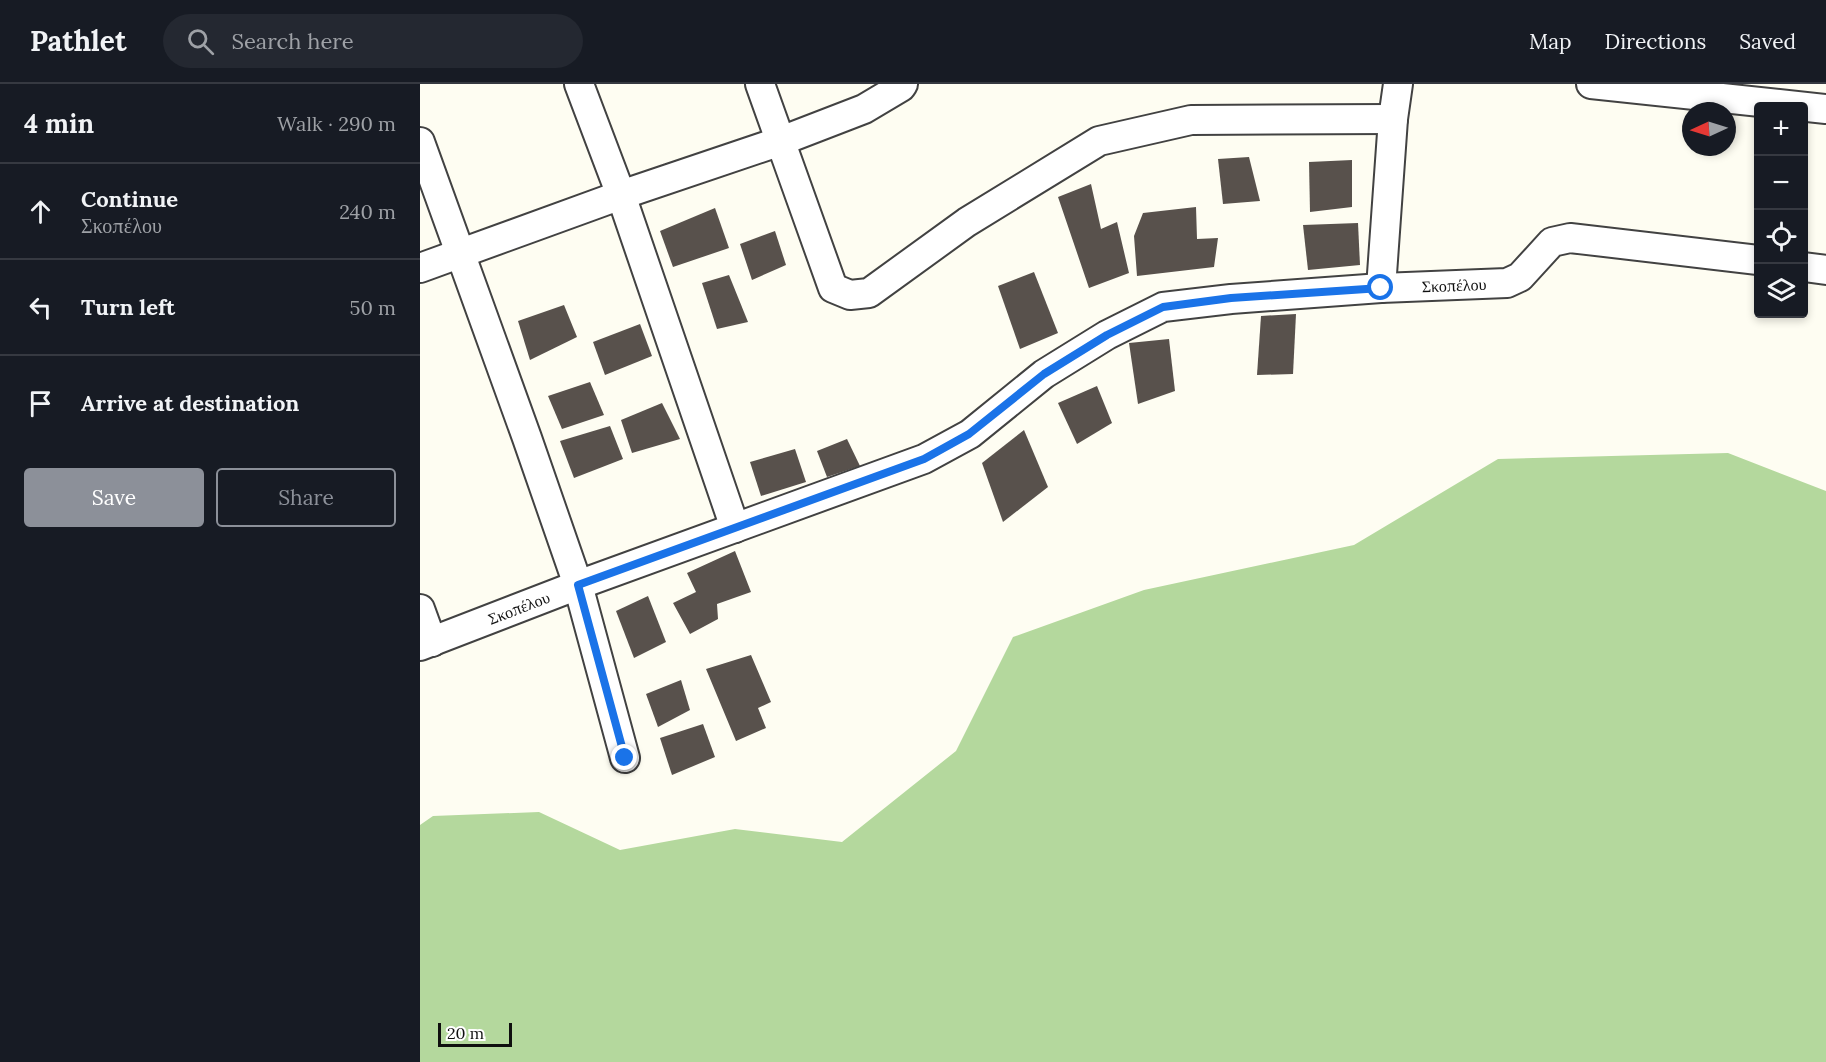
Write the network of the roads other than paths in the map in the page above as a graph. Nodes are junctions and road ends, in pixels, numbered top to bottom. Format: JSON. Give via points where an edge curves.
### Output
{"nodes":[{"id":1,"x":579,"y":84,"type":"edge"},
{"id":2,"x":760,"y":84,"type":"edge"},
{"id":3,"x":903,"y":84,"type":"edge"},
{"id":4,"x":1398,"y":84,"type":"edge"},
{"id":5,"x":1591,"y":84,"type":"edge"},
{"id":6,"x":1826,"y":109,"type":"edge"},
{"id":7,"x":1393,"y":119,"type":"junction"},
{"id":8,"x":781,"y":141,"type":"junction"},
{"id":9,"x":420,"y":142,"type":"edge"},
{"id":10,"x":621,"y":195,"type":"junction"},
{"id":11,"x":459,"y":253,"type":"junction"},
{"id":12,"x":1754,"y":260,"type":"edge"},
{"id":13,"x":420,"y":268,"type":"edge"},
{"id":14,"x":1808,"y":268,"type":"edge"},
{"id":15,"x":1826,"y":270,"type":"edge"},
{"id":16,"x":1381,"y":288,"type":"junction"},
{"id":17,"x":735,"y":528,"type":"junction"},
{"id":18,"x":578,"y":585,"type":"junction"},
{"id":19,"x":420,"y":609,"type":"edge"},
{"id":20,"x":426,"y":644,"type":"edge"},
{"id":21,"x":625,"y":758,"type":"dead end"}],
"edges":[{"from":1,"to":10,"type":"street"},
{"from":2,"to":8,"type":"street"},
{"from":3,"to":8,"type":"street","via":[[864,109]]},
{"from":4,"to":7,"type":"street"},
{"from":5,"to":6,"type":"street"},
{"from":7,"to":8,"type":"street","via":[[1191,120],[1099,141],[967,222],[869,293],[850,295],[833,288]]},
{"from":7,"to":16,"type":"street"},
{"from":8,"to":10,"type":"street"},
{"from":9,"to":11,"type":"street"},
{"from":10,"to":11,"type":"street"},
{"from":10,"to":17,"type":"street"},
{"from":11,"to":13,"type":"street"},
{"from":11,"to":18,"type":"street"},
{"from":12,"to":16,"type":"street","name":"Σκοπέλου","via":[[1570,238],[1552,242],[1520,277],[1507,283]]},
{"from":14,"to":15,"type":"street"},
{"from":16,"to":17,"type":"street","name":"Σκοπέλου","via":[[1231,298],[1163,307],[1107,335],[1044,374],[969,434],[924,459]]},
{"from":17,"to":18,"type":"street","name":"Σκοπέλου"},
{"from":18,"to":20,"type":"street","name":"Σκοπέλου"},
{"from":18,"to":21,"type":"street"},
{"from":19,"to":20,"type":"street"}]}
